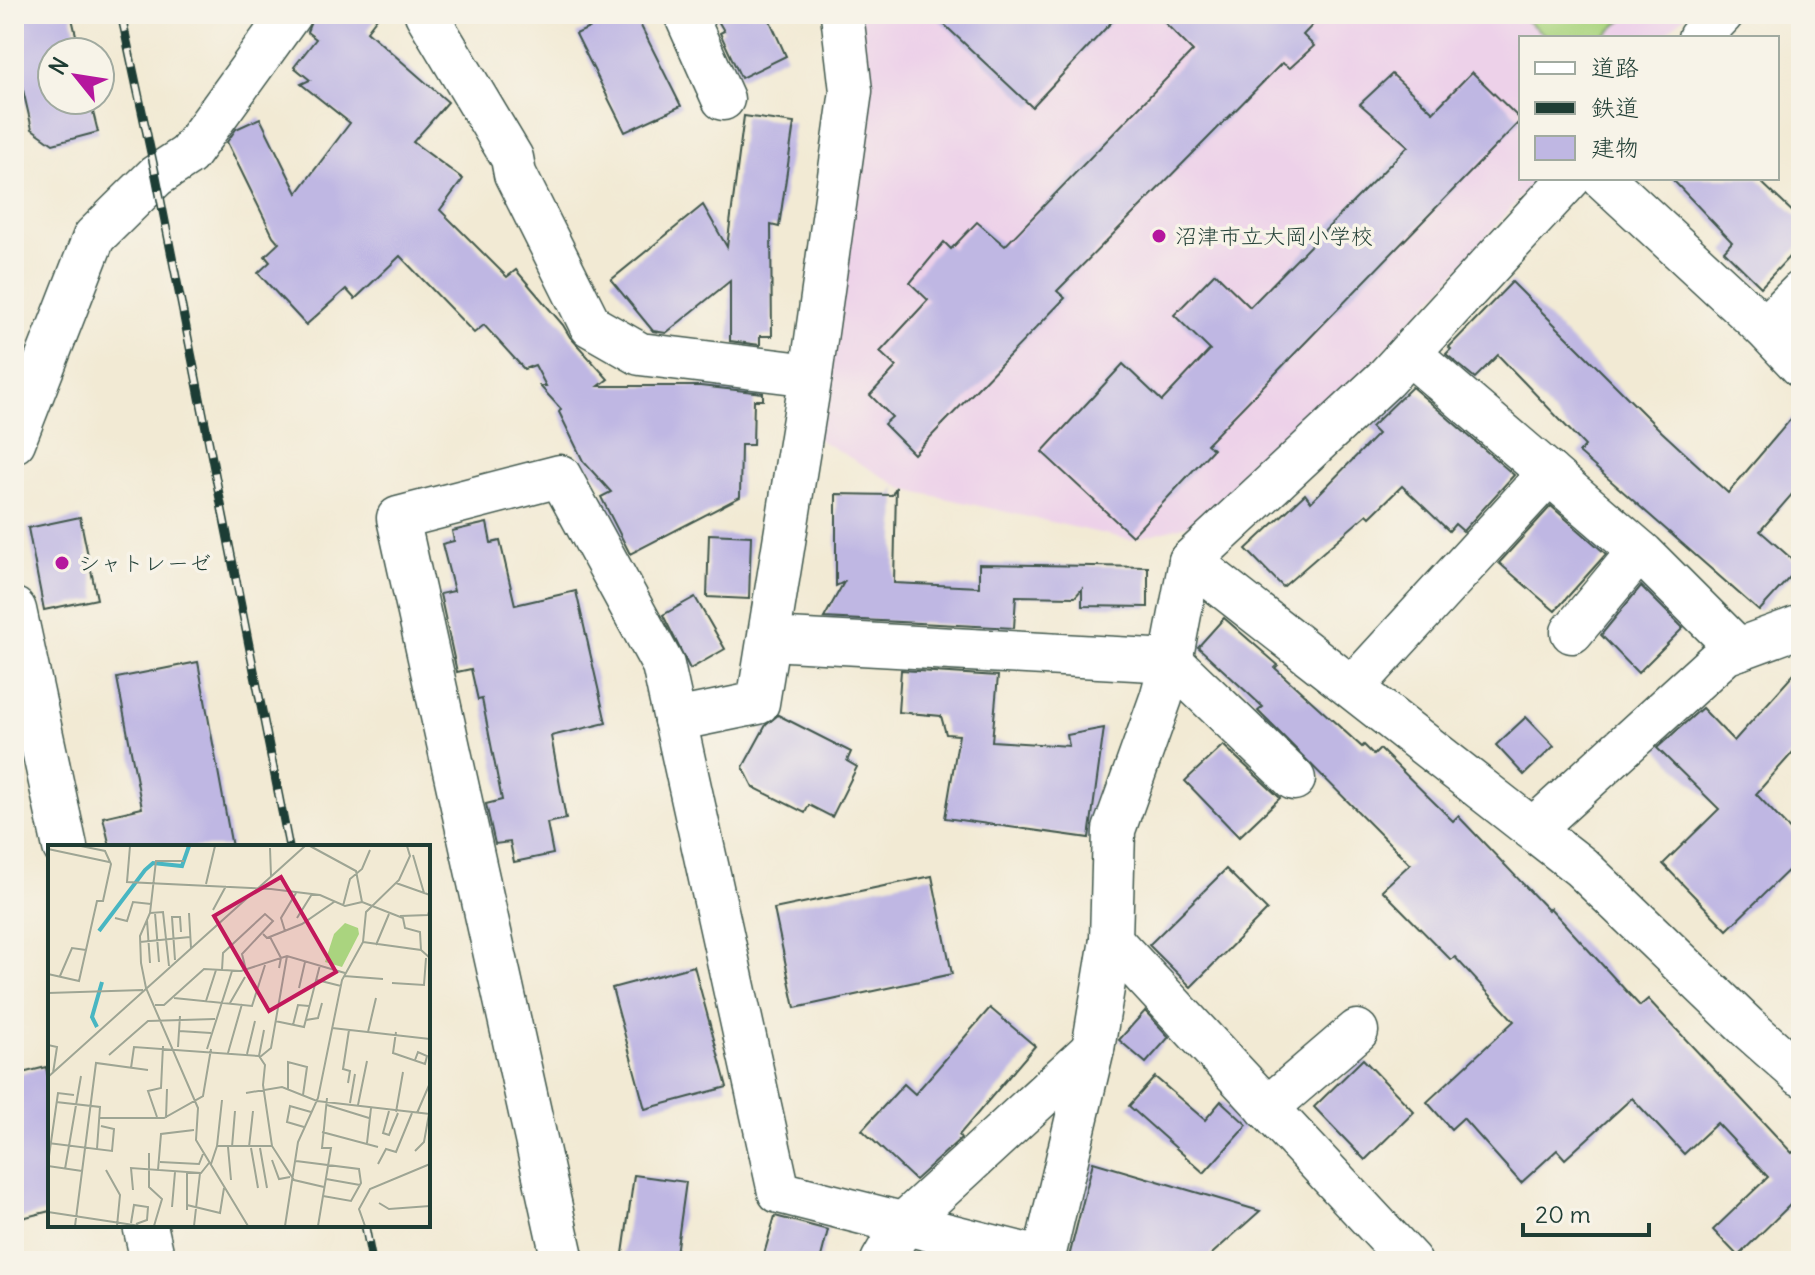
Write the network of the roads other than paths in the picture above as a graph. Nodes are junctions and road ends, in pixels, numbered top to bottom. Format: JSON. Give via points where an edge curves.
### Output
{"nodes":[{"id":1,"x":290,"y":14,"type":"edge"},
{"id":2,"x":426,"y":14,"type":"edge"},
{"id":3,"x":685,"y":14,"type":"edge"},
{"id":4,"x":842,"y":14,"type":"edge"},
{"id":5,"x":1722,"y":14,"type":"edge"},
{"id":6,"x":1701,"y":36,"type":"edge"},
{"id":7,"x":723,"y":99,"type":"dead end"},
{"id":8,"x":1568,"y":180,"type":"edge"},
{"id":9,"x":1605,"y":180,"type":"edge"},
{"id":10,"x":1801,"y":292,"type":"edge"},
{"id":11,"x":1765,"y":328,"type":"junction"},
{"id":12,"x":1409,"y":353,"type":"junction"},
{"id":13,"x":1801,"y":366,"type":"edge"},
{"id":14,"x":811,"y":375,"type":"junction"},
{"id":15,"x":14,"y":442,"type":"edge"},
{"id":16,"x":1549,"y":473,"type":"junction"},
{"id":17,"x":1639,"y":551,"type":"junction"},
{"id":18,"x":1190,"y":561,"type":"junction"},
{"id":19,"x":14,"y":610,"type":"edge"},
{"id":20,"x":1801,"y":626,"type":"edge"},
{"id":21,"x":1572,"y":632,"type":"dead end"},
{"id":22,"x":769,"y":639,"type":"junction"},
{"id":23,"x":1738,"y":649,"type":"junction"},
{"id":24,"x":1171,"y":661,"type":"junction"},
{"id":25,"x":1353,"y":687,"type":"junction"},
{"id":26,"x":675,"y":720,"type":"junction"},
{"id":27,"x":1294,"y":779,"type":"dead end"},
{"id":28,"x":1533,"y":829,"type":"junction"},
{"id":29,"x":65,"y":845,"type":"edge"},
{"id":30,"x":1111,"y":940,"type":"junction"},
{"id":31,"x":1357,"y":1031,"type":"dead end"},
{"id":32,"x":1093,"y":1049,"type":"junction"},
{"id":33,"x":1801,"y":1075,"type":"edge"},
{"id":34,"x":1267,"y":1108,"type":"junction"},
{"id":35,"x":904,"y":1223,"type":"junction"},
{"id":36,"x":145,"y":1227,"type":"edge"},
{"id":37,"x":1044,"y":1260,"type":"edge"},
{"id":38,"x":153,"y":1261,"type":"edge"},
{"id":39,"x":563,"y":1261,"type":"edge"},
{"id":40,"x":882,"y":1261,"type":"edge"},
{"id":41,"x":1410,"y":1261,"type":"edge"}],
"edges":[{"from":1,"to":15,"type":"street","via":[[188,155],[156,176],[94,237]]},
{"from":2,"to":14,"type":"street","via":[[512,158],[515,174],[591,326],[640,354]]},
{"from":3,"to":7,"type":"street"},
{"from":4,"to":14,"type":"street","via":[[851,91]]},
{"from":5,"to":6,"type":"street"},
{"from":8,"to":12,"type":"street"},
{"from":9,"to":11,"type":"street"},
{"from":10,"to":11,"type":"street"},
{"from":11,"to":13,"type":"street"},
{"from":12,"to":16,"type":"street"},
{"from":12,"to":18,"type":"street"},
{"from":14,"to":22,"type":"street"},
{"from":16,"to":17,"type":"street"},
{"from":16,"to":25,"type":"street"},
{"from":17,"to":21,"type":"street"},
{"from":17,"to":23,"type":"street"},
{"from":18,"to":24,"type":"street"},
{"from":18,"to":25,"type":"street"},
{"from":19,"to":29,"type":"highway"},
{"from":20,"to":23,"type":"street"},
{"from":22,"to":24,"type":"street"},
{"from":22,"to":26,"type":"street","via":[[758,703]]},
{"from":23,"to":28,"type":"street","via":[[1725,654]]},
{"from":24,"to":27,"type":"street"},
{"from":24,"to":30,"type":"street","via":[[1114,830]]},
{"from":25,"to":28,"type":"street"},
{"from":26,"to":35,"type":"street","via":[[779,1192]]},
{"from":26,"to":39,"type":"street","via":[[663,665],[560,476],[398,518]]},
{"from":28,"to":33,"type":"street","via":[[1581,867]]},
{"from":30,"to":32,"type":"street"},
{"from":30,"to":34,"type":"street"},
{"from":31,"to":34,"type":"street"},
{"from":32,"to":35,"type":"street"},
{"from":32,"to":37,"type":"street"},
{"from":34,"to":41,"type":"street"},
{"from":35,"to":37,"type":"street"},
{"from":35,"to":40,"type":"street"},
{"from":36,"to":38,"type":"highway"}]}
